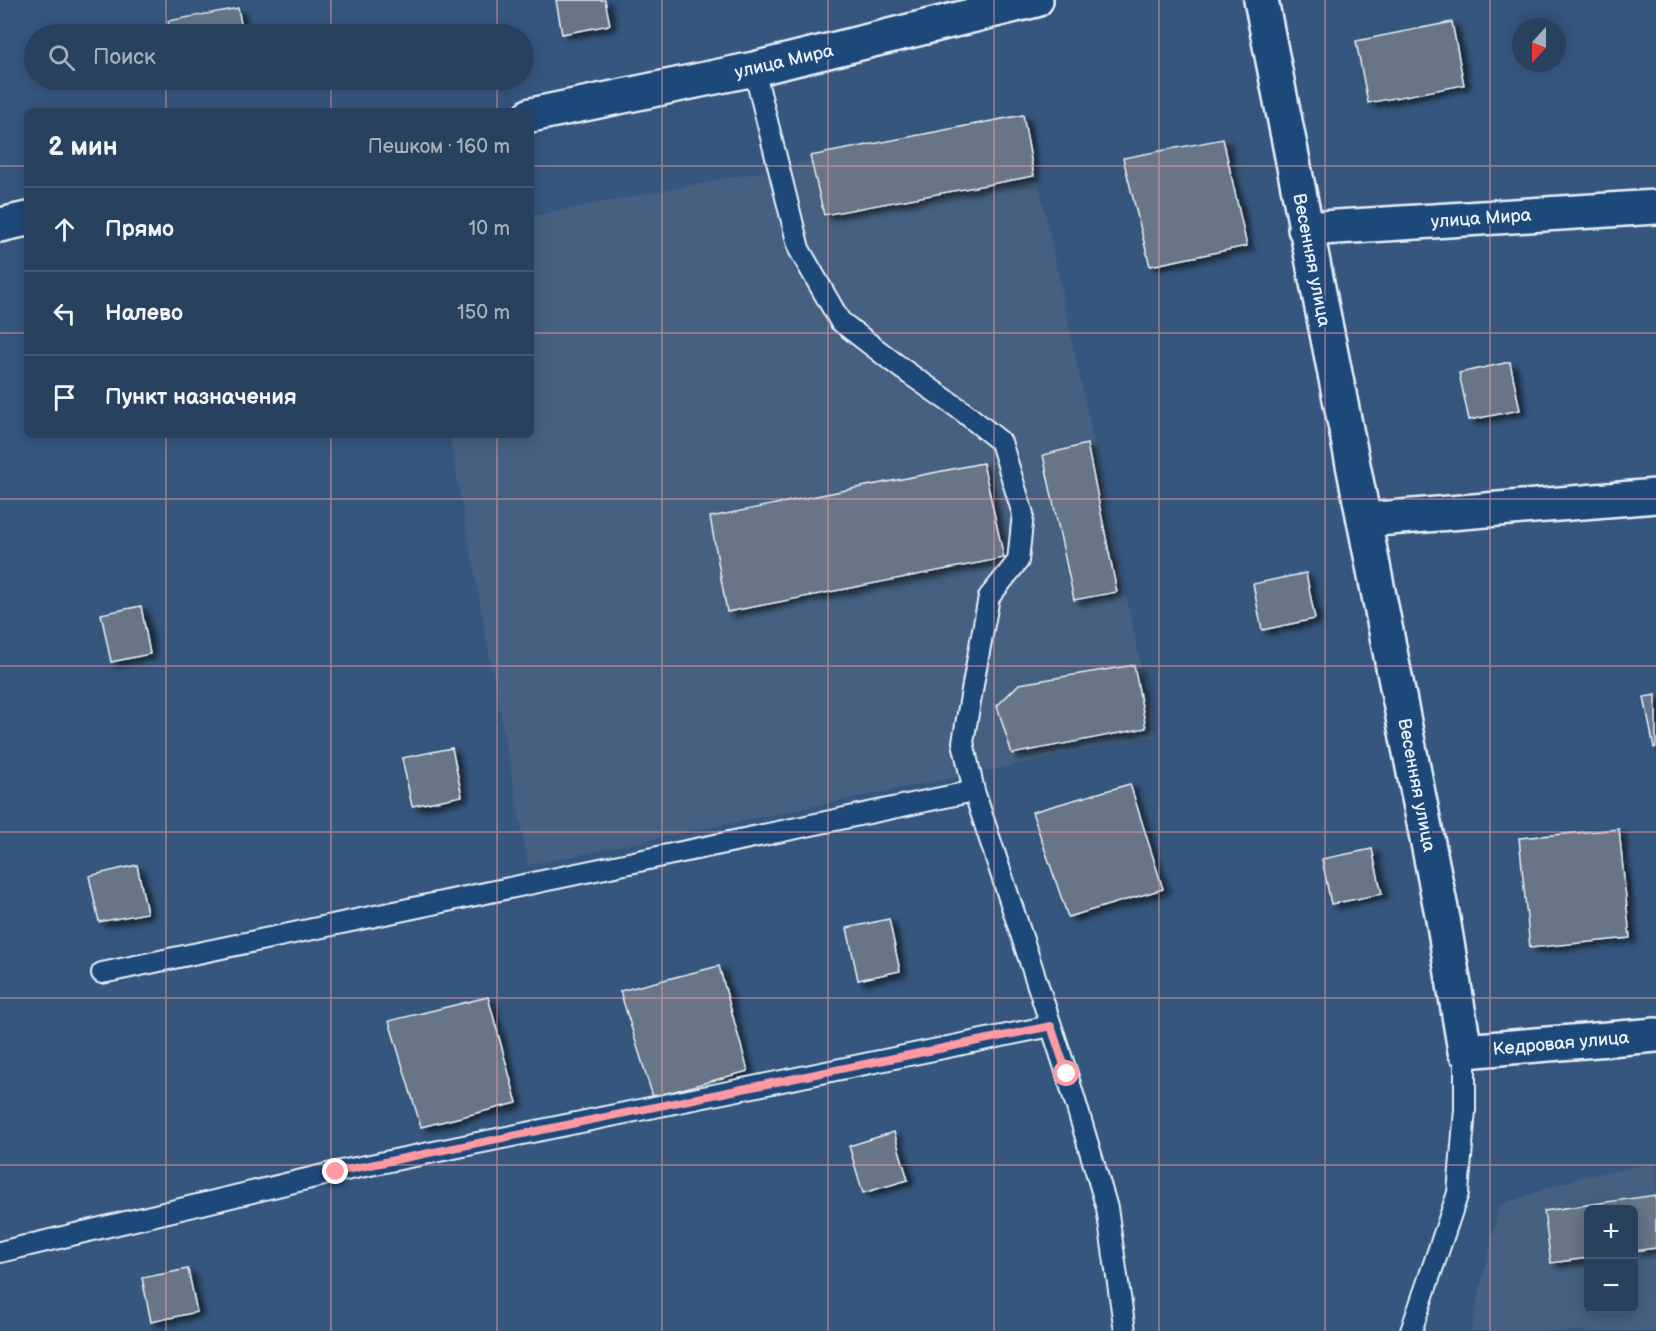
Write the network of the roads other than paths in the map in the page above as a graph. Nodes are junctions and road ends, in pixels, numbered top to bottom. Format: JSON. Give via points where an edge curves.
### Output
{"nodes":[{"id":1,"x":1036,"y":0,"type":"edge"},
{"id":2,"x":1261,"y":0,"type":"edge"},
{"id":3,"x":754,"y":69,"type":"junction"},
{"id":4,"x":534,"y":114,"type":"edge"},
{"id":5,"x":1656,"y":207,"type":"edge"},
{"id":6,"x":24,"y":220,"type":"edge"},
{"id":7,"x":0,"y":225,"type":"edge"},
{"id":8,"x":1305,"y":229,"type":"junction"},
{"id":9,"x":1656,"y":496,"type":"edge"},
{"id":10,"x":1365,"y":520,"type":"junction"},
{"id":11,"x":974,"y":791,"type":"junction"},
{"id":12,"x":102,"y":973,"type":"dead end"},
{"id":13,"x":1051,"y":1026,"type":"junction"},
{"id":14,"x":1656,"y":1035,"type":"edge"},
{"id":15,"x":1465,"y":1051,"type":"junction"},
{"id":16,"x":0,"y":1252,"type":"edge"},
{"id":17,"x":1125,"y":1331,"type":"edge"},
{"id":18,"x":1412,"y":1331,"type":"edge"}],
"edges":[{"from":1,"to":3,"type":"street","name":"улица Мира"},
{"from":2,"to":8,"type":"street","name":"Весенняя улица"},
{"from":3,"to":4,"type":"street","name":"улица Мира"},
{"from":3,"to":11,"type":"lane","via":[[799,249],[840,321],[1000,442],[1023,514],[1018,561],[989,597],[963,742]]},
{"from":5,"to":8,"type":"street","name":"улица Мира"},
{"from":6,"to":7,"type":"street"},
{"from":8,"to":10,"type":"street","name":"Весенняя улица"},
{"from":9,"to":10,"type":"street"},
{"from":10,"to":15,"type":"street","name":"Весенняя улица"},
{"from":11,"to":12,"type":"lane"},
{"from":11,"to":13,"type":"lane"},
{"from":13,"to":16,"type":"lane","via":[[336,1172]]},
{"from":13,"to":17,"type":"lane","via":[[1107,1208]]},
{"from":14,"to":15,"type":"street","name":"Кедровая улица"},
{"from":15,"to":18,"type":"lane","via":[[1458,1192]]}]}
